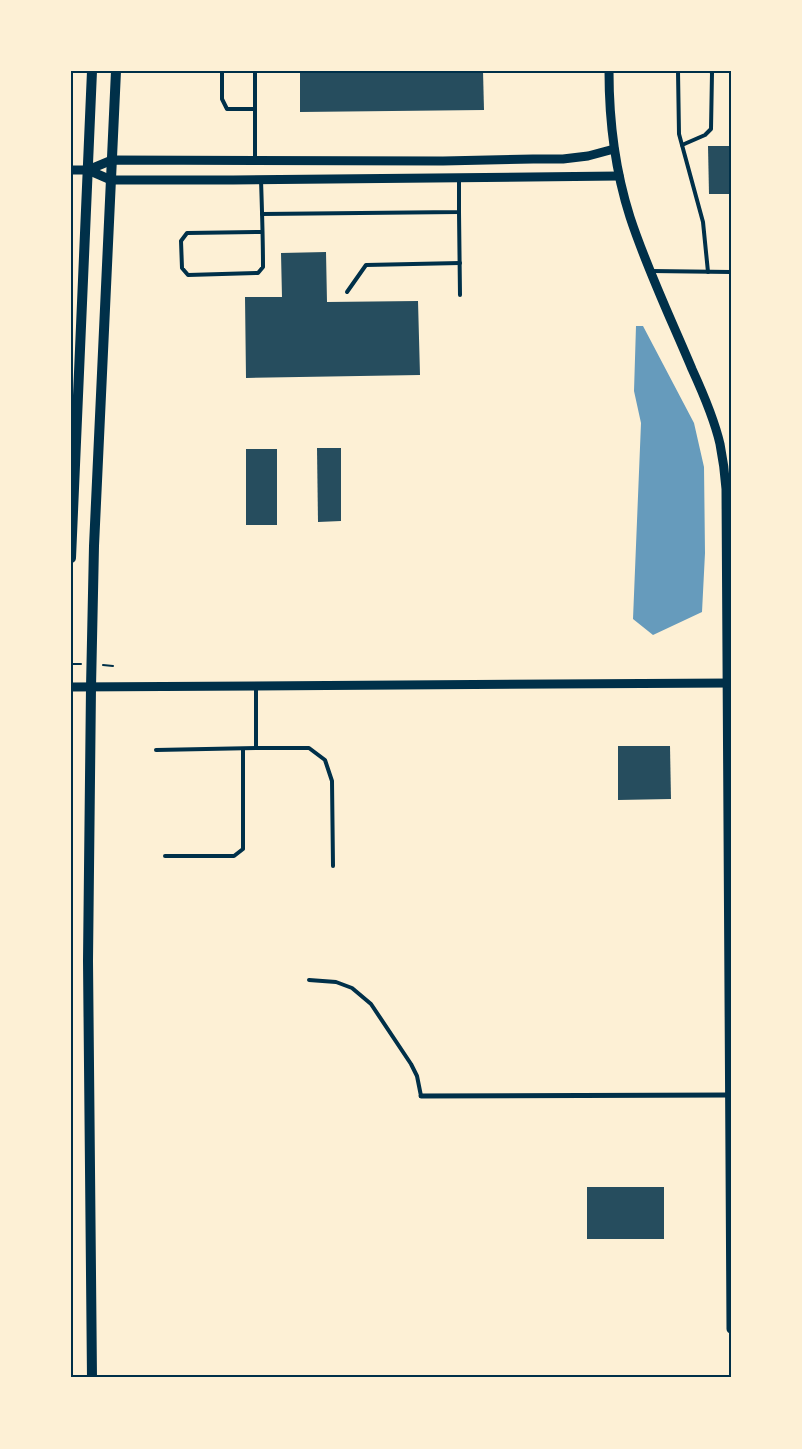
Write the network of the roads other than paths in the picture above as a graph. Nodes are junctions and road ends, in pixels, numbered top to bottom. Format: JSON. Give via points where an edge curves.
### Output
{"nodes":[{"id":1,"x":92,"y":71,"type":"edge"},
{"id":2,"x":116,"y":71,"type":"edge"},
{"id":3,"x":222,"y":71,"type":"edge"},
{"id":4,"x":255,"y":71,"type":"edge"},
{"id":5,"x":608,"y":71,"type":"edge"},
{"id":6,"x":678,"y":71,"type":"edge"},
{"id":7,"x":711,"y":71,"type":"edge"},
{"id":8,"x":255,"y":109,"type":"junction"},
{"id":9,"x":682,"y":145,"type":"junction"},
{"id":10,"x":614,"y":149,"type":"junction"},
{"id":11,"x":112,"y":160,"type":"junction"},
{"id":12,"x":255,"y":161,"type":"junction"},
{"id":13,"x":71,"y":170,"type":"edge"},
{"id":14,"x":88,"y":170,"type":"junction"},
{"id":15,"x":619,"y":176,"type":"junction"},
{"id":16,"x":459,"y":178,"type":"junction"},
{"id":17,"x":111,"y":180,"type":"junction"},
{"id":18,"x":261,"y":180,"type":"junction"},
{"id":19,"x":459,"y":212,"type":"junction"},
{"id":20,"x":262,"y":214,"type":"junction"},
{"id":21,"x":262,"y":232,"type":"junction"},
{"id":22,"x":460,"y":263,"type":"junction"},
{"id":23,"x":651,"y":271,"type":"junction"},
{"id":24,"x":708,"y":272,"type":"junction"},
{"id":25,"x":731,"y":272,"type":"edge"},
{"id":26,"x":347,"y":292,"type":"dead end"},
{"id":27,"x":460,"y":295,"type":"dead end"},
{"id":28,"x":71,"y":558,"type":"edge"},
{"id":29,"x":729,"y":616,"type":"edge"},
{"id":30,"x":729,"y":683,"type":"edge"},
{"id":31,"x":256,"y":686,"type":"junction"},
{"id":32,"x":71,"y":687,"type":"edge"},
{"id":33,"x":91,"y":687,"type":"junction"},
{"id":34,"x":256,"y":748,"type":"junction"},
{"id":35,"x":243,"y":749,"type":"junction"},
{"id":36,"x":156,"y":750,"type":"dead end"},
{"id":37,"x":165,"y":856,"type":"dead end"},
{"id":38,"x":333,"y":866,"type":"dead end"},
{"id":39,"x":309,"y":980,"type":"dead end"},
{"id":40,"x":729,"y":1095,"type":"junction"},
{"id":41,"x":421,"y":1096,"type":"joint"},
{"id":42,"x":731,"y":1329,"type":"edge"},
{"id":43,"x":92,"y":1378,"type":"edge"}],
"edges":[{"from":1,"to":14,"type":"main road"},
{"from":2,"to":11,"type":"main road"},
{"from":3,"to":8,"type":"lane","via":[[222,99],[227,109]]},
{"from":4,"to":8,"type":"lane"},
{"from":5,"to":10,"type":"street"},
{"from":6,"to":9,"type":"lane"},
{"from":7,"to":9,"type":"lane","via":[[711,129]]},
{"from":8,"to":12,"type":"lane"},
{"from":9,"to":24,"type":"lane","via":[[703,222]]},
{"from":10,"to":12,"type":"street","via":[[563,159]]},
{"from":10,"to":15,"type":"street"},
{"from":11,"to":12,"type":"street"},
{"from":11,"to":14,"type":"street"},
{"from":11,"to":17,"type":"main road"},
{"from":13,"to":14,"type":"street"},
{"from":14,"to":17,"type":"street"},
{"from":14,"to":28,"type":"main road"},
{"from":15,"to":16,"type":"street"},
{"from":15,"to":23,"type":"street","via":[[630,217]]},
{"from":16,"to":18,"type":"street"},
{"from":16,"to":19,"type":"lane"},
{"from":17,"to":18,"type":"street"},
{"from":17,"to":33,"type":"main road","via":[[94,546]]},
{"from":18,"to":20,"type":"lane"},
{"from":19,"to":20,"type":"lane"},
{"from":19,"to":22,"type":"lane"},
{"from":20,"to":21,"type":"lane"},
{"from":21,"to":21,"type":"lane","via":[[263,267],[258,273],[188,275],[182,268],[181,241],[187,233]]},
{"from":22,"to":26,"type":"lane","via":[[366,266]]},
{"from":22,"to":27,"type":"lane"},
{"from":23,"to":24,"type":"lane"},
{"from":23,"to":29,"type":"street","via":[[720,442],[726,489]]},
{"from":24,"to":25,"type":"lane"},
{"from":29,"to":30,"type":"street"},
{"from":30,"to":31,"type":"street"},
{"from":30,"to":40,"type":"street"},
{"from":31,"to":33,"type":"street"},
{"from":31,"to":34,"type":"lane"},
{"from":32,"to":33,"type":"street"},
{"from":33,"to":43,"type":"main road","via":[[88,962]]},
{"from":34,"to":35,"type":"lane"},
{"from":34,"to":38,"type":"lane","via":[[309,748],[325,760],[332,781]]},
{"from":35,"to":36,"type":"lane"},
{"from":35,"to":37,"type":"lane","via":[[244,849],[234,856]]},
{"from":39,"to":41,"type":"lane","via":[[336,982],[352,988],[371,1004],[411,1064]]},
{"from":40,"to":41,"type":"street"},
{"from":40,"to":42,"type":"street"}]}
